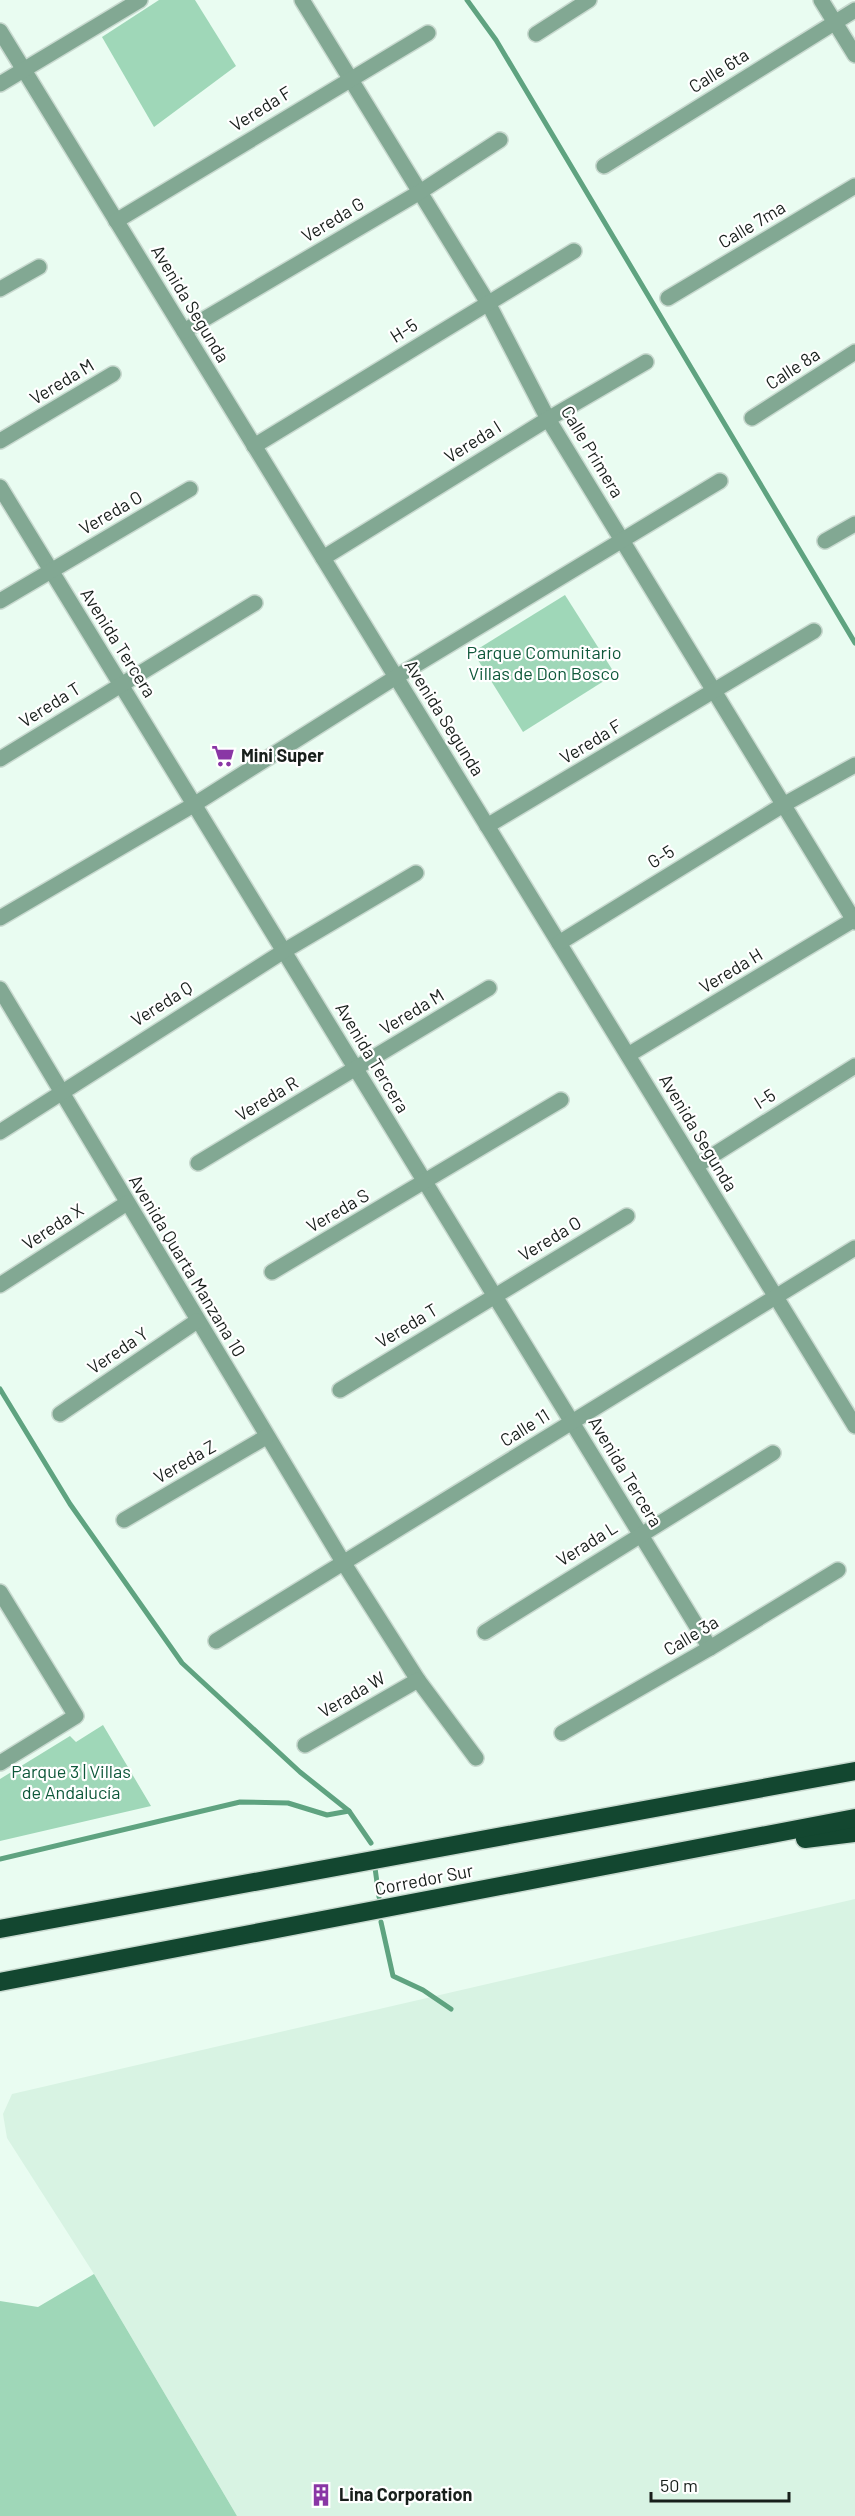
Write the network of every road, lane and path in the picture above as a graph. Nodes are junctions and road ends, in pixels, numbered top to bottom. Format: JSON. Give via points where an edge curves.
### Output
{"nodes":[{"id":1,"x":140,"y":0,"type":"edge"},
{"id":2,"x":302,"y":0,"type":"edge"},
{"id":3,"x":589,"y":0,"type":"edge"},
{"id":4,"x":821,"y":0,"type":"edge"},
{"id":5,"x":855,"y":10,"type":"edge"},
{"id":6,"x":835,"y":22,"type":"junction"},
{"id":7,"x":0,"y":31,"type":"edge"},
{"id":8,"x":428,"y":33,"type":"dead end"},
{"id":9,"x":536,"y":34,"type":"dead end"},
{"id":10,"x":855,"y":54,"type":"edge"},
{"id":11,"x":24,"y":70,"type":"junction"},
{"id":12,"x":350,"y":78,"type":"junction"},
{"id":13,"x":0,"y":84,"type":"edge"},
{"id":14,"x":500,"y":140,"type":"dead end"},
{"id":15,"x":604,"y":166,"type":"dead end"},
{"id":16,"x":855,"y":186,"type":"edge"},
{"id":17,"x":420,"y":192,"type":"junction"},
{"id":18,"x":117,"y":221,"type":"junction"},
{"id":19,"x":574,"y":251,"type":"dead end"},
{"id":20,"x":39,"y":267,"type":"dead end"},
{"id":21,"x":0,"y":289,"type":"edge"},
{"id":22,"x":668,"y":298,"type":"dead end"},
{"id":23,"x":488,"y":303,"type":"junction"},
{"id":24,"x":184,"y":331,"type":"junction"},
{"id":25,"x":855,"y":352,"type":"edge"},
{"id":26,"x":646,"y":362,"type":"dead end"},
{"id":27,"x":113,"y":374,"type":"dead end"},
{"id":28,"x":752,"y":418,"type":"dead end"},
{"id":29,"x":548,"y":419,"type":"junction"},
{"id":30,"x":0,"y":441,"type":"edge"},
{"id":31,"x":254,"y":446,"type":"junction"},
{"id":32,"x":720,"y":481,"type":"dead end"},
{"id":33,"x":0,"y":487,"type":"edge"},
{"id":34,"x":190,"y":489,"type":"dead end"},
{"id":35,"x":855,"y":524,"type":"edge"},
{"id":36,"x":622,"y":539,"type":"junction"},
{"id":37,"x":825,"y":541,"type":"dead end"},
{"id":38,"x":323,"y":558,"type":"junction"},
{"id":39,"x":51,"y":570,"type":"junction"},
{"id":40,"x":0,"y":601,"type":"edge"},
{"id":41,"x":255,"y":603,"type":"dead end"},
{"id":42,"x":814,"y":631,"type":"dead end"},
{"id":43,"x":396,"y":677,"type":"junction"},
{"id":44,"x":121,"y":684,"type":"junction"},
{"id":45,"x":714,"y":692,"type":"junction"},
{"id":46,"x":0,"y":759,"type":"edge"},
{"id":47,"x":855,"y":765,"type":"edge"},
{"id":48,"x":195,"y":804,"type":"junction"},
{"id":49,"x":783,"y":805,"type":"junction"},
{"id":50,"x":487,"y":826,"type":"junction"},
{"id":51,"x":416,"y":873,"type":"dead end"},
{"id":52,"x":0,"y":918,"type":"edge"},
{"id":53,"x":854,"y":920,"type":"edge"},
{"id":54,"x":559,"y":943,"type":"junction"},
{"id":55,"x":284,"y":951,"type":"junction"},
{"id":56,"x":489,"y":988,"type":"dead end"},
{"id":57,"x":0,"y":989,"type":"edge"},
{"id":58,"x":628,"y":1055,"type":"junction"},
{"id":59,"x":855,"y":1066,"type":"edge"},
{"id":60,"x":356,"y":1069,"type":"junction"},
{"id":61,"x":61,"y":1091,"type":"junction"},
{"id":62,"x":561,"y":1100,"type":"dead end"},
{"id":63,"x":0,"y":1132,"type":"edge"},
{"id":64,"x":198,"y":1163,"type":"dead end"},
{"id":65,"x":696,"y":1166,"type":"junction"},
{"id":66,"x":425,"y":1183,"type":"junction"},
{"id":67,"x":127,"y":1203,"type":"junction"},
{"id":68,"x":627,"y":1216,"type":"dead end"},
{"id":69,"x":855,"y":1248,"type":"edge"},
{"id":70,"x":272,"y":1272,"type":"dead end"},
{"id":71,"x":0,"y":1285,"type":"edge"},
{"id":72,"x":494,"y":1296,"type":"junction"},
{"id":73,"x":776,"y":1296,"type":"junction"},
{"id":74,"x":197,"y":1321,"type":"junction"},
{"id":75,"x":340,"y":1390,"type":"dead end"},
{"id":76,"x":60,"y":1414,"type":"dead end"},
{"id":77,"x":572,"y":1422,"type":"junction"},
{"id":78,"x":855,"y":1426,"type":"edge"},
{"id":79,"x":266,"y":1437,"type":"junction"},
{"id":80,"x":773,"y":1453,"type":"dead end"},
{"id":81,"x":124,"y":1520,"type":"dead end"},
{"id":82,"x":640,"y":1534,"type":"junction"},
{"id":83,"x":343,"y":1563,"type":"junction"},
{"id":84,"x":838,"y":1569,"type":"dead end"},
{"id":85,"x":0,"y":1594,"type":"edge"},
{"id":86,"x":485,"y":1632,"type":"dead end"},
{"id":87,"x":216,"y":1641,"type":"dead end"},
{"id":88,"x":710,"y":1648,"type":"junction"},
{"id":89,"x":418,"y":1680,"type":"junction"},
{"id":90,"x":562,"y":1733,"type":"dead end"},
{"id":91,"x":305,"y":1745,"type":"dead end"},
{"id":92,"x":476,"y":1758,"type":"dead end"},
{"id":93,"x":0,"y":1763,"type":"edge"},
{"id":94,"x":855,"y":1771,"type":"edge"},
{"id":95,"x":855,"y":1818,"type":"edge"},
{"id":96,"x":855,"y":1833,"type":"edge"},
{"id":97,"x":678,"y":1853,"type":"junction"},
{"id":98,"x":0,"y":1929,"type":"edge"},
{"id":99,"x":0,"y":1982,"type":"edge"}],
"edges":[{"from":1,"to":11,"type":"street"},
{"from":2,"to":12,"type":"street","name":"Calle Primera"},
{"from":3,"to":9,"type":"street"},
{"from":4,"to":6,"type":"street"},
{"from":5,"to":6,"type":"street","name":"Calle 6ta"},
{"from":6,"to":10,"type":"street"},
{"from":6,"to":15,"type":"street","name":"Calle 6ta"},
{"from":7,"to":11,"type":"street","name":"Avenida Segunda"},
{"from":8,"to":12,"type":"street","name":"Vereda F"},
{"from":11,"to":13,"type":"street"},
{"from":11,"to":18,"type":"street","name":"Avenida Segunda"},
{"from":12,"to":17,"type":"street","name":"Calle Primera"},
{"from":12,"to":18,"type":"street","name":"Vereda F"},
{"from":14,"to":17,"type":"street","name":"Vereda G"},
{"from":16,"to":22,"type":"street","name":"Calle 7ma"},
{"from":17,"to":23,"type":"street","name":"Calle Primera"},
{"from":17,"to":24,"type":"street","name":"Vereda G"},
{"from":18,"to":24,"type":"street","name":"Avenida Segunda"},
{"from":19,"to":23,"type":"street","name":"H-5"},
{"from":20,"to":21,"type":"street"},
{"from":23,"to":29,"type":"street","name":"Calle Primera"},
{"from":23,"to":31,"type":"street","name":"H-5"},
{"from":24,"to":31,"type":"street","name":"Avenida Segunda"},
{"from":25,"to":28,"type":"street","name":"Calle 8a"},
{"from":26,"to":29,"type":"street","name":"Vereda I"},
{"from":27,"to":30,"type":"street","name":"Vereda M"},
{"from":29,"to":36,"type":"street","name":"Calle Primera"},
{"from":29,"to":38,"type":"street","name":"Vereda I"},
{"from":31,"to":38,"type":"street","name":"Avenida Segunda"},
{"from":32,"to":36,"type":"street"},
{"from":33,"to":39,"type":"street","name":"Avenida Tercera"},
{"from":34,"to":39,"type":"street","name":"Vereda O"},
{"from":35,"to":37,"type":"street"},
{"from":36,"to":43,"type":"street"},
{"from":36,"to":45,"type":"street","name":"Calle Primera"},
{"from":38,"to":43,"type":"street","name":"Avenida Segunda"},
{"from":39,"to":40,"type":"street"},
{"from":39,"to":44,"type":"street","name":"Avenida Tercera"},
{"from":41,"to":44,"type":"street"},
{"from":42,"to":45,"type":"street","name":"Vereda F"},
{"from":43,"to":48,"type":"street"},
{"from":43,"to":50,"type":"street","name":"Avenida Segunda"},
{"from":44,"to":46,"type":"street","name":"Vereda T"},
{"from":44,"to":48,"type":"street","name":"Avenida Tercera"},
{"from":45,"to":49,"type":"street","name":"Calle Primera"},
{"from":45,"to":50,"type":"street","name":"Vereda F"},
{"from":47,"to":49,"type":"street","name":"G-5"},
{"from":48,"to":52,"type":"street"},
{"from":48,"to":55,"type":"street","name":"Avenida Tercera"},
{"from":49,"to":53,"type":"street","name":"Calle Primera"},
{"from":49,"to":54,"type":"street","name":"G-5"},
{"from":50,"to":54,"type":"street","name":"Avenida Segunda"},
{"from":51,"to":55,"type":"street","name":"Vereda Q"},
{"from":53,"to":58,"type":"street","name":"Vereda H"},
{"from":54,"to":58,"type":"street","name":"Avenida Segunda"},
{"from":55,"to":60,"type":"street","name":"Avenida Tercera"},
{"from":55,"to":61,"type":"street","name":"Vereda Q"},
{"from":56,"to":60,"type":"street","name":"Vereda M"},
{"from":57,"to":61,"type":"street","name":"Avenida Quarta Manzana 10"},
{"from":58,"to":65,"type":"street","name":"Avenida Segunda"},
{"from":59,"to":65,"type":"street","name":"I-5"},
{"from":60,"to":64,"type":"street","name":"Vereda R"},
{"from":60,"to":66,"type":"street","name":"Avenida Tercera"},
{"from":61,"to":63,"type":"street","name":"Vereda Q"},
{"from":61,"to":67,"type":"street","name":"Avenida Quarta Manzana 10"},
{"from":62,"to":66,"type":"street","name":"Vereda S"},
{"from":65,"to":73,"type":"street","name":"Avenida Segunda"},
{"from":66,"to":70,"type":"street","name":"Vereda S"},
{"from":66,"to":72,"type":"street","name":"Avenida Tercera"},
{"from":67,"to":71,"type":"street","name":"Vereda X"},
{"from":67,"to":74,"type":"street","name":"Avenida Quarta Manzana 10"},
{"from":68,"to":72,"type":"street","name":"Vereda O"},
{"from":69,"to":73,"type":"street","name":"Calle 11"},
{"from":72,"to":75,"type":"street","name":"Vereda T"},
{"from":72,"to":77,"type":"street","name":"Avenida Tercera"},
{"from":73,"to":77,"type":"street","name":"Calle 11"},
{"from":73,"to":78,"type":"street","name":"Avenida Segunda"},
{"from":74,"to":76,"type":"street","name":"Vereda Y"},
{"from":74,"to":79,"type":"street","name":"Avenida Quarta Manzana 10"},
{"from":77,"to":82,"type":"street","name":"Avenida Tercera"},
{"from":77,"to":83,"type":"street","name":"Calle 11"},
{"from":79,"to":81,"type":"street","name":"Vereda Z"},
{"from":79,"to":83,"type":"street","name":"Avenida Quarta Manzana 10"},
{"from":80,"to":82,"type":"street","name":"Verada L"},
{"from":82,"to":86,"type":"street","name":"Verada L"},
{"from":82,"to":88,"type":"street","name":"Avenida Tercera"},
{"from":83,"to":87,"type":"street","name":"Calle 11"},
{"from":83,"to":89,"type":"street","name":"Avenida Quarta Manzana 10"},
{"from":84,"to":88,"type":"street","name":"Calle 3a"},
{"from":85,"to":93,"type":"street","via":[[76,1716]]},
{"from":88,"to":90,"type":"street","name":"Calle 3a"},
{"from":89,"to":91,"type":"street","name":"Verada W"},
{"from":89,"to":92,"type":"street","name":"Avenida Quarta Manzana 10"},
{"from":94,"to":98,"type":"highway","name":"Corredor Sur"},
{"from":95,"to":97,"type":"highway","name":"Corredor Sur"},
{"from":96,"to":97,"type":"highway"},
{"from":97,"to":99,"type":"highway","name":"Corredor Sur"}]}
